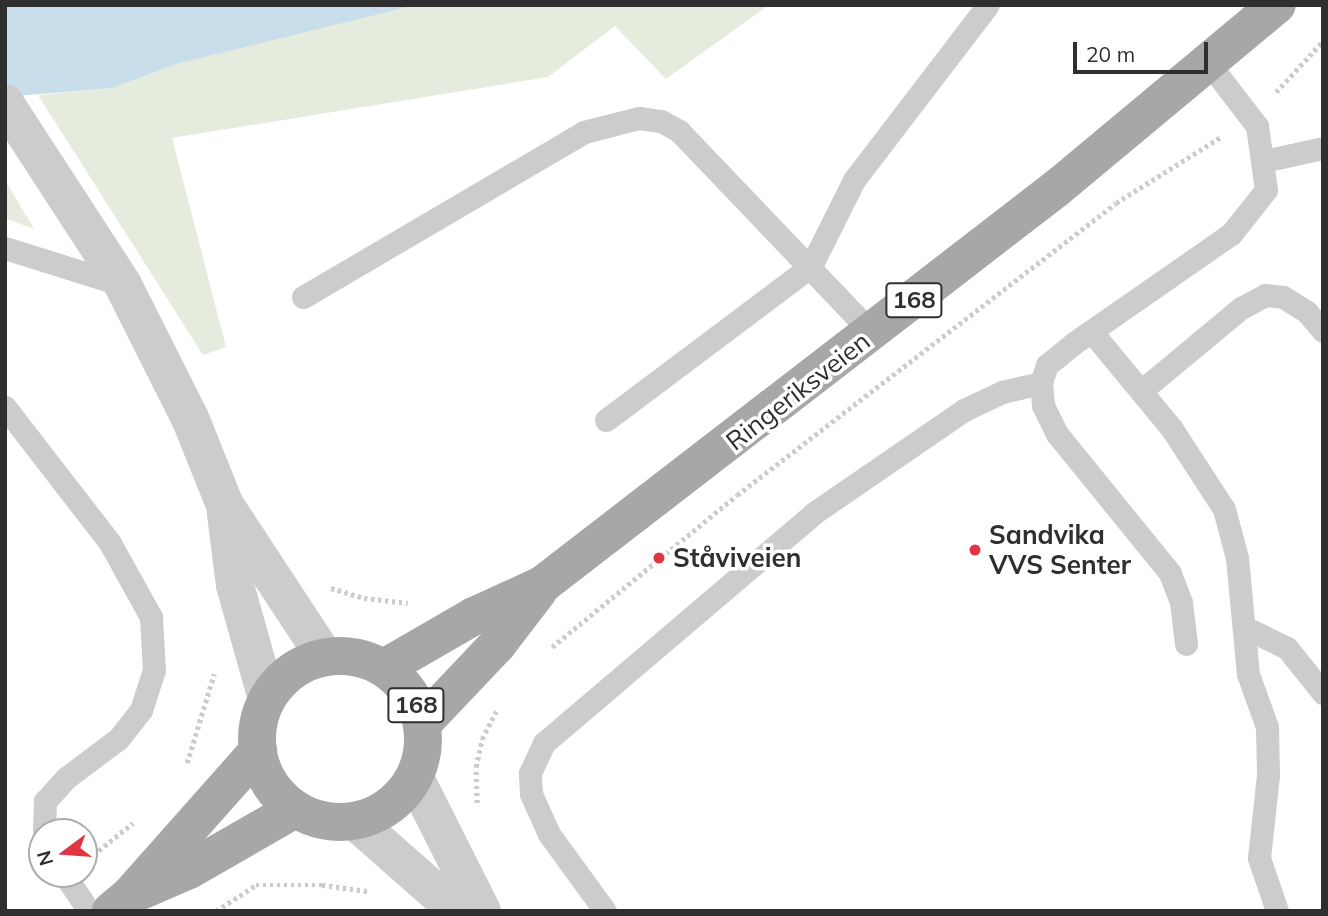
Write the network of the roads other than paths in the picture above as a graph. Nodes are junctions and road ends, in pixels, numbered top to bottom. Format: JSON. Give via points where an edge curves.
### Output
{"nodes":[{"id":1,"x":988,"y":5,"type":"edge"},
{"id":2,"x":1277,"y":5,"type":"edge"},
{"id":3,"x":1210,"y":65,"type":"junction"},
{"id":4,"x":5,"y":103,"type":"edge"},
{"id":5,"x":1323,"y":149,"type":"edge"},
{"id":6,"x":1264,"y":161,"type":"junction"},
{"id":7,"x":5,"y":248,"type":"edge"},
{"id":8,"x":811,"y":266,"type":"junction"},
{"id":9,"x":123,"y":285,"type":"junction"},
{"id":10,"x":303,"y":297,"type":"dead end"},
{"id":11,"x":1091,"y":331,"type":"junction"},
{"id":12,"x":1323,"y":331,"type":"edge"},
{"id":13,"x":872,"y":333,"type":"junction"},
{"id":14,"x":1041,"y":383,"type":"junction"},
{"id":15,"x":1141,"y":391,"type":"junction"},
{"id":16,"x":5,"y":407,"type":"edge"},
{"id":17,"x":606,"y":420,"type":"dead end"},
{"id":18,"x":225,"y":505,"type":"junction"},
{"id":19,"x":542,"y":585,"type":"junction"},
{"id":20,"x":1244,"y":627,"type":"junction"},
{"id":21,"x":1186,"y":644,"type":"dead end"},
{"id":22,"x":325,"y":657,"type":"junction"},
{"id":23,"x":384,"y":668,"type":"junction"},
{"id":24,"x":1323,"y":693,"type":"edge"},
{"id":25,"x":267,"y":699,"type":"junction"},
{"id":26,"x":422,"y":724,"type":"junction"},
{"id":27,"x":258,"y":751,"type":"junction"},
{"id":28,"x":415,"y":778,"type":"junction"},
{"id":29,"x":295,"y":809,"type":"junction"},
{"id":30,"x":44,"y":818,"type":"edge"},
{"id":31,"x":355,"y":821,"type":"junction"},
{"id":32,"x":73,"y":888,"type":"edge"},
{"id":33,"x":120,"y":903,"type":"edge"},
{"id":34,"x":89,"y":911,"type":"edge"},
{"id":35,"x":457,"y":911,"type":"edge"},
{"id":36,"x":482,"y":911,"type":"edge"},
{"id":37,"x":605,"y":911,"type":"edge"},
{"id":38,"x":1277,"y":911,"type":"edge"}],
"edges":[{"from":1,"to":8,"type":"lane","via":[[854,180]]},
{"from":2,"to":3,"type":"main road","name":"Ringeriksveien","number":"168"},
{"from":3,"to":6,"type":"lane","via":[[1252,118]]},
{"from":3,"to":13,"type":"main road","name":"Ringeriksveien","number":"168"},
{"from":4,"to":9,"type":"street"},
{"from":5,"to":6,"type":"lane"},
{"from":6,"to":11,"type":"lane","via":[[1266,190],[1231,234]]},
{"from":7,"to":9,"type":"lane"},
{"from":8,"to":10,"type":"lane","via":[[679,131],[661,121],[639,118],[583,132]]},
{"from":8,"to":13,"type":"lane"},
{"from":8,"to":17,"type":"lane"},
{"from":9,"to":18,"type":"street","via":[[184,407]]},
{"from":11,"to":14,"type":"lane","via":[[1047,365]]},
{"from":11,"to":15,"type":"lane"},
{"from":12,"to":15,"type":"lane","via":[[1283,297],[1265,295],[1241,308]]},
{"from":13,"to":19,"type":"main road","name":"Ringeriksveien","number":"168"},
{"from":14,"to":21,"type":"lane","via":[[1043,405],[1057,435],[1170,573],[1181,602]]},
{"from":14,"to":37,"type":"lane","via":[[1003,392],[964,410],[814,513],[544,743],[530,773],[531,794],[549,834]]},
{"from":15,"to":20,"type":"lane","via":[[1224,509],[1237,558]]},
{"from":16,"to":30,"type":"lane","via":[[110,543],[151,617],[154,670],[141,710],[118,739],[66,778],[45,801]]},
{"from":18,"to":22,"type":"street"},
{"from":18,"to":25,"type":"street","via":[[235,585]]},
{"from":19,"to":23,"type":"main road","name":"Ringeriksveien","number":"168","via":[[474,616]]},
{"from":19,"to":26,"type":"main road","name":"Ringeriksveien","number":"168","via":[[497,645]]},
{"from":20,"to":24,"type":"lane","via":[[1287,648]]},
{"from":20,"to":38,"type":"lane","via":[[1248,674],[1267,727],[1268,775],[1259,858]]},
{"from":22,"to":23,"type":"main road","number":"168","via":[[365,660]]},
{"from":22,"to":25,"type":"main road","number":"168","via":[[291,672]]},
{"from":23,"to":26,"type":"main road","number":"168","via":[[409,692]]},
{"from":25,"to":27,"type":"main road","number":"168","via":[[257,733]]},
{"from":26,"to":28,"type":"main road","number":"168"},
{"from":27,"to":29,"type":"main road","via":[[277,793]]},
{"from":27,"to":33,"type":"main road"},
{"from":28,"to":31,"type":"main road","number":"168","via":[[379,813]]},
{"from":28,"to":36,"type":"street"},
{"from":29,"to":31,"type":"main road","number":"168","via":[[324,820]]},
{"from":29,"to":33,"type":"main road","via":[[189,870]]},
{"from":31,"to":35,"type":"street"},
{"from":32,"to":34,"type":"lane"}]}
